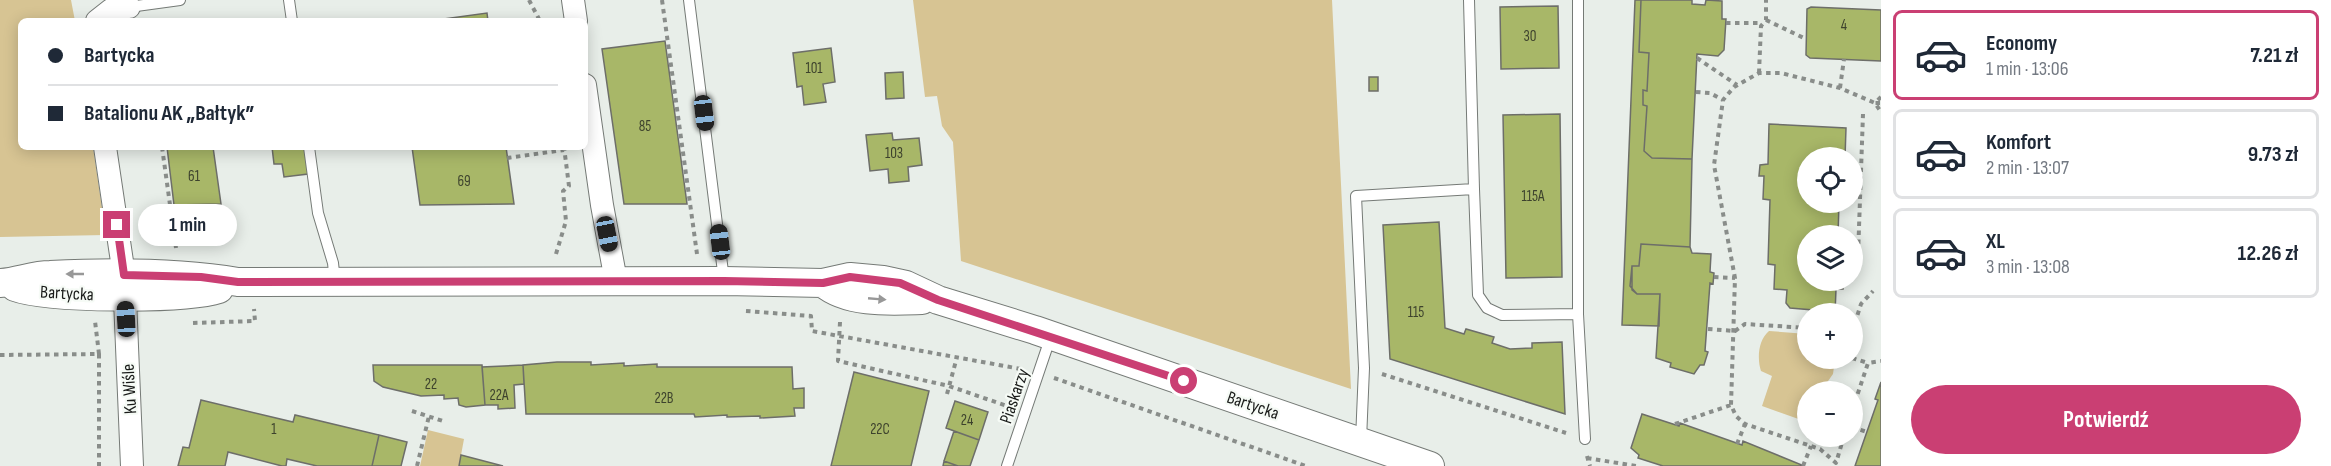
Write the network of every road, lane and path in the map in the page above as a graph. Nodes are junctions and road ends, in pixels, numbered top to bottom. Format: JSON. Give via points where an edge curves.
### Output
{"nodes":[{"id":1,"x":180,"y":0,"type":"edge"},
{"id":2,"x":289,"y":0,"type":"edge"},
{"id":3,"x":529,"y":0,"type":"edge"},
{"id":4,"x":573,"y":0,"type":"edge"},
{"id":5,"x":662,"y":0,"type":"edge"},
{"id":6,"x":689,"y":0,"type":"edge"},
{"id":7,"x":1469,"y":0,"type":"edge"},
{"id":8,"x":1578,"y":0,"type":"edge"},
{"id":9,"x":1766,"y":0,"type":"edge"},
{"id":10,"x":129,"y":7,"type":"joint"},
{"id":11,"x":101,"y":18,"type":"edge"},
{"id":12,"x":292,"y":18,"type":"edge"},
{"id":13,"x":538,"y":18,"type":"edge"},
{"id":14,"x":576,"y":18,"type":"edge"},
{"id":15,"x":1765,"y":22,"type":"junction"},
{"id":16,"x":1726,"y":23,"type":"dead end"},
{"id":17,"x":1806,"y":39,"type":"dead end"},
{"id":18,"x":1697,"y":58,"type":"dead end"},
{"id":19,"x":1844,"y":59,"type":"dead end"},
{"id":20,"x":1759,"y":73,"type":"junction"},
{"id":21,"x":1737,"y":85,"type":"junction"},
{"id":22,"x":1840,"y":88,"type":"junction"},
{"id":23,"x":1696,"y":92,"type":"dead end"},
{"id":24,"x":1881,"y":97,"type":"edge"},
{"id":25,"x":1723,"y":100,"type":"junction"},
{"id":26,"x":1875,"y":103,"type":"junction"},
{"id":27,"x":1881,"y":103,"type":"edge"},
{"id":28,"x":588,"y":106,"type":"edge"},
{"id":29,"x":1881,"y":112,"type":"edge"},
{"id":30,"x":1863,"y":114,"type":"dead end"},
{"id":31,"x":1862,"y":147,"type":"edge"},
{"id":32,"x":105,"y":150,"type":"edge"},
{"id":33,"x":162,"y":150,"type":"edge"},
{"id":34,"x":309,"y":150,"type":"edge"},
{"id":35,"x":553,"y":150,"type":"edge"},
{"id":36,"x":564,"y":150,"type":"edge"},
{"id":37,"x":507,"y":158,"type":"dead end"},
{"id":38,"x":1474,"y":189,"type":"junction"},
{"id":39,"x":176,"y":252,"type":"dead end"},
{"id":40,"x":555,"y":263,"type":"dead end"},
{"id":41,"x":698,"y":263,"type":"dead end"},
{"id":42,"x":1714,"y":277,"type":"dead end"},
{"id":43,"x":1735,"y":279,"type":"junction"},
{"id":44,"x":616,"y":281,"type":"junction"},
{"id":45,"x":724,"y":281,"type":"junction"},
{"id":46,"x":335,"y":282,"type":"junction"},
{"id":47,"x":2,"y":283,"type":"edge"},
{"id":48,"x":124,"y":285,"type":"junction"},
{"id":49,"x":1873,"y":291,"type":"dead end"},
{"id":50,"x":65,"y":295,"type":"junction"},
{"id":51,"x":1862,"y":303,"type":"edge"},
{"id":52,"x":1578,"y":314,"type":"junction"},
{"id":53,"x":1797,"y":327,"type":"edge"},
{"id":54,"x":1708,"y":329,"type":"dead end"},
{"id":55,"x":812,"y":331,"type":"dead end"},
{"id":56,"x":1735,"y":331,"type":"junction"},
{"id":57,"x":839,"y":335,"type":"junction"},
{"id":58,"x":1052,"y":336,"type":"junction"},
{"id":59,"x":99,"y":354,"type":"junction"},
{"id":60,"x":0,"y":355,"type":"edge"},
{"id":61,"x":957,"y":357,"type":"junction"},
{"id":62,"x":1863,"y":361,"type":"edge"},
{"id":63,"x":1881,"y":361,"type":"edge"},
{"id":64,"x":1868,"y":363,"type":"junction"},
{"id":65,"x":1364,"y":368,"type":"junction"},
{"id":66,"x":1039,"y":372,"type":"junction"},
{"id":67,"x":1862,"y":381,"type":"edge"},
{"id":68,"x":949,"y":386,"type":"junction"},
{"id":69,"x":947,"y":394,"type":"dead end"},
{"id":70,"x":1731,"y":405,"type":"junction"},
{"id":71,"x":412,"y":411,"type":"dead end"},
{"id":72,"x":1025,"y":413,"type":"junction"},
{"id":73,"x":429,"y":416,"type":"junction"},
{"id":74,"x":446,"y":422,"type":"dead end"},
{"id":75,"x":1675,"y":424,"type":"dead end"},
{"id":76,"x":1745,"y":424,"type":"junction"},
{"id":77,"x":1863,"y":431,"type":"edge"},
{"id":78,"x":1867,"y":432,"type":"dead end"},
{"id":79,"x":1585,"y":439,"type":"joint"},
{"id":80,"x":1361,"y":442,"type":"junction"},
{"id":81,"x":1797,"y":442,"type":"edge"},
{"id":82,"x":1737,"y":444,"type":"dead end"},
{"id":83,"x":1810,"y":447,"type":"edge"},
{"id":84,"x":1813,"y":447,"type":"edge"},
{"id":85,"x":1842,"y":447,"type":"edge"},
{"id":86,"x":1587,"y":458,"type":"dead end"},
{"id":87,"x":1838,"y":464,"type":"edge"},
{"id":88,"x":99,"y":466,"type":"edge"},
{"id":89,"x":132,"y":466,"type":"edge"},
{"id":90,"x":417,"y":466,"type":"edge"},
{"id":91,"x":1007,"y":466,"type":"edge"},
{"id":92,"x":1306,"y":466,"type":"edge"},
{"id":93,"x":1430,"y":466,"type":"edge"},
{"id":94,"x":1636,"y":466,"type":"edge"},
{"id":95,"x":1803,"y":466,"type":"edge"}],
"edges":[{"from":1,"to":10,"type":"lane"},
{"from":2,"to":12,"type":"lane"},
{"from":3,"to":13,"type":"path"},
{"from":4,"to":14,"type":"street"},
{"from":5,"to":41,"type":"path"},
{"from":6,"to":45,"type":"lane"},
{"from":7,"to":38,"type":"lane"},
{"from":8,"to":52,"type":"lane"},
{"from":9,"to":15,"type":"path"},
{"from":10,"to":11,"type":"street","via":[[111,10]]},
{"from":15,"to":16,"type":"path"},
{"from":15,"to":17,"type":"path"},
{"from":15,"to":20,"type":"path","via":[[1761,26]]},
{"from":18,"to":21,"type":"path"},
{"from":19,"to":22,"type":"path"},
{"from":20,"to":21,"type":"path"},
{"from":20,"to":22,"type":"path","via":[[1781,73]]},
{"from":21,"to":25,"type":"path"},
{"from":22,"to":26,"type":"path"},
{"from":23,"to":25,"type":"path","via":[[1710,93]]},
{"from":24,"to":26,"type":"path"},
{"from":25,"to":43,"type":"path","via":[[1714,165]]},
{"from":26,"to":27,"type":"path"},
{"from":26,"to":29,"type":"path"},
{"from":28,"to":44,"type":"street"},
{"from":30,"to":31,"type":"path"},
{"from":32,"to":48,"type":"street","name":"Ku Wiśle"},
{"from":33,"to":39,"type":"path"},
{"from":34,"to":46,"type":"lane","via":[[318,213]]},
{"from":35,"to":37,"type":"path"},
{"from":36,"to":40,"type":"path","via":[[569,186],[563,191],[566,221]]},
{"from":38,"to":52,"type":"lane","via":[[1478,295],[1487,308],[1502,315]]},
{"from":38,"to":65,"type":"lane","via":[[1356,196]]},
{"from":42,"to":43,"type":"path"},
{"from":43,"to":56,"type":"path"},
{"from":44,"to":45,"type":"street","name":"Bartycka"},
{"from":44,"to":46,"type":"street","name":"Bartycka"},
{"from":45,"to":58,"type":"street","name":"Bartycka","via":[[823,283],[831,290],[854,297],[938,300]]},
{"from":46,"to":48,"type":"street","name":"Bartycka","via":[[238,282],[201,277]]},
{"from":48,"to":47,"type":"street","name":"Bartycka","one_way":true,"via":[[48,275]]},
{"from":47,"to":50,"type":"street","name":"Bartycka"},
{"from":48,"to":50,"type":"street","name":"Bartycka"},
{"from":48,"to":89,"type":"street","name":"Ku Wiśle"},
{"from":49,"to":51,"type":"path"},
{"from":50,"to":59,"type":"path","via":[[64,305],[94,310]]},
{"from":52,"to":79,"type":"lane"},
{"from":53,"to":56,"type":"path","via":[[1745,324]]},
{"from":54,"to":56,"type":"path"},
{"from":55,"to":57,"type":"path"},
{"from":56,"to":70,"type":"path"},
{"from":57,"to":61,"type":"path"},
{"from":57,"to":68,"type":"path","via":[[838,361]]},
{"from":58,"to":66,"type":"lane","name":"Piaskarzy"},
{"from":58,"to":80,"type":"street","name":"Bartycka"},
{"from":59,"to":60,"type":"path"},
{"from":59,"to":88,"type":"path"},
{"from":61,"to":66,"type":"path"},
{"from":61,"to":68,"type":"path"},
{"from":62,"to":64,"type":"path"},
{"from":63,"to":64,"type":"path"},
{"from":64,"to":67,"type":"path"},
{"from":65,"to":79,"type":"path"},
{"from":65,"to":80,"type":"lane"},
{"from":66,"to":72,"type":"lane","name":"Piaskarzy"},
{"from":66,"to":92,"type":"path"},
{"from":68,"to":69,"type":"path"},
{"from":68,"to":72,"type":"path"},
{"from":70,"to":75,"type":"path"},
{"from":70,"to":76,"type":"path"},
{"from":71,"to":73,"type":"path"},
{"from":72,"to":91,"type":"lane","name":"Piaskarzy"},
{"from":73,"to":74,"type":"path"},
{"from":73,"to":90,"type":"path"},
{"from":76,"to":81,"type":"path"},
{"from":76,"to":82,"type":"path"},
{"from":77,"to":78,"type":"path"},
{"from":80,"to":93,"type":"street","name":"Bartycka"},
{"from":83,"to":95,"type":"path"},
{"from":84,"to":87,"type":"path"},
{"from":85,"to":87,"type":"path"},
{"from":86,"to":94,"type":"path"}]}
